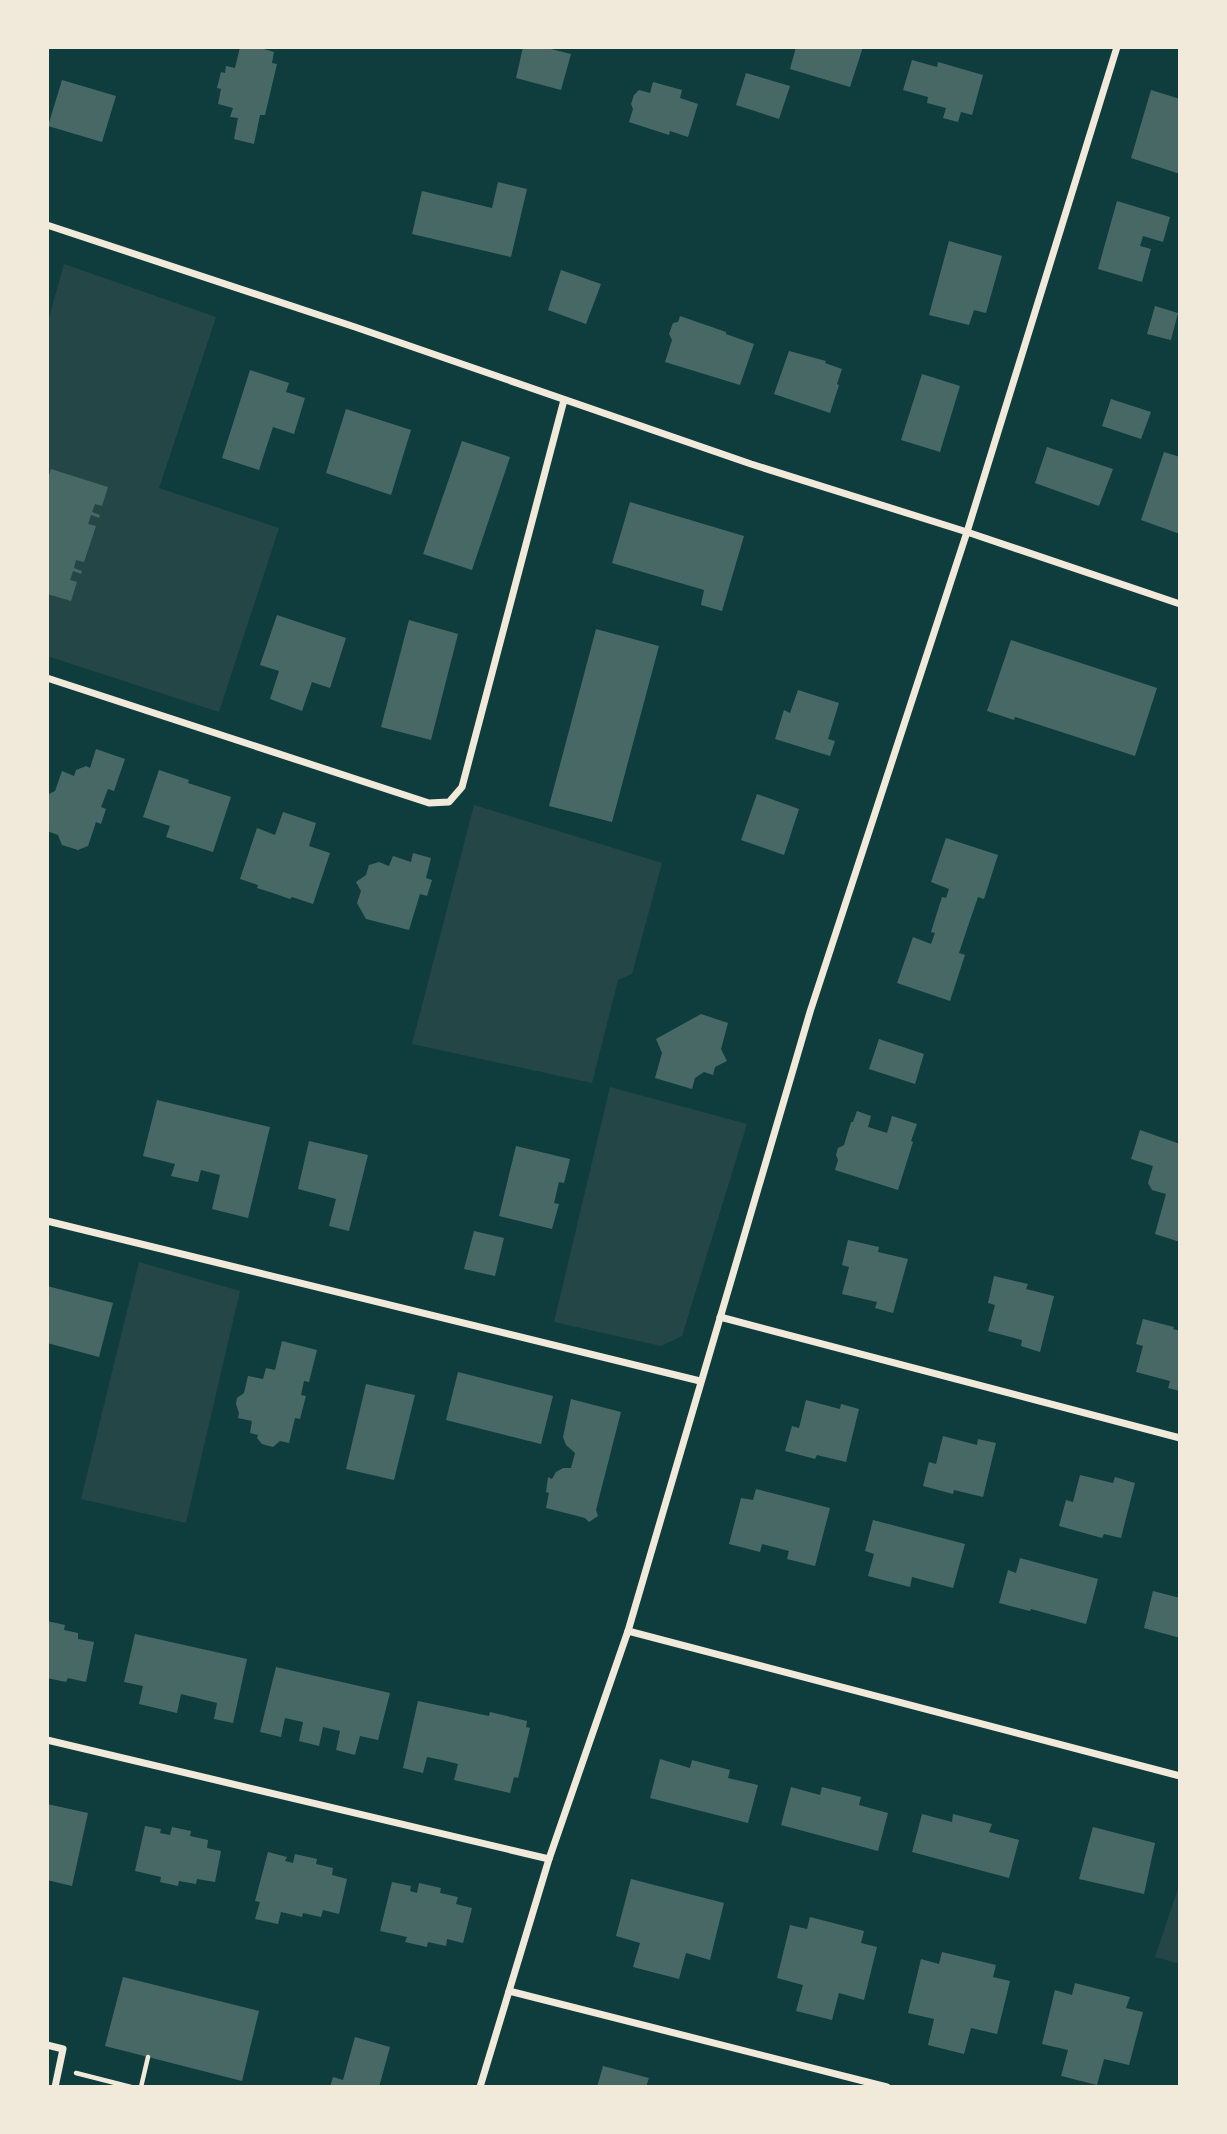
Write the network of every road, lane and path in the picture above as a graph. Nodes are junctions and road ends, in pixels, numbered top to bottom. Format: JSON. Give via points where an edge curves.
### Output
{"nodes":[{"id":1,"x":1117,"y":47,"type":"edge"},
{"id":2,"x":47,"y":225,"type":"edge"},
{"id":3,"x":564,"y":400,"type":"junction"},
{"id":4,"x":967,"y":532,"type":"junction"},
{"id":5,"x":1180,"y":604,"type":"edge"},
{"id":6,"x":47,"y":678,"type":"edge"},
{"id":7,"x":47,"y":1221,"type":"edge"},
{"id":8,"x":720,"y":1317,"type":"junction"},
{"id":9,"x":701,"y":1381,"type":"junction"},
{"id":10,"x":1180,"y":1438,"type":"edge"},
{"id":11,"x":628,"y":1631,"type":"junction"},
{"id":12,"x":47,"y":1740,"type":"edge"},
{"id":13,"x":1180,"y":1776,"type":"edge"},
{"id":14,"x":549,"y":1859,"type":"junction"},
{"id":15,"x":509,"y":1991,"type":"junction"},
{"id":16,"x":47,"y":2045,"type":"edge"},
{"id":17,"x":148,"y":2057,"type":"dead end"},
{"id":18,"x":59,"y":2068,"type":"junction"},
{"id":19,"x":55,"y":2087,"type":"edge"},
{"id":20,"x":131,"y":2087,"type":"edge"},
{"id":21,"x":141,"y":2087,"type":"edge"},
{"id":22,"x":480,"y":2087,"type":"edge"},
{"id":23,"x":887,"y":2087,"type":"edge"}],
"edges":[{"from":1,"to":4,"type":"street"},
{"from":2,"to":3,"type":"street"},
{"from":3,"to":4,"type":"street"},
{"from":3,"to":6,"type":"street","via":[[462,787],[449,802],[429,803]]},
{"from":4,"to":5,"type":"street"},
{"from":4,"to":8,"type":"street","via":[[810,1012]]},
{"from":7,"to":9,"type":"street"},
{"from":8,"to":9,"type":"street"},
{"from":8,"to":10,"type":"street"},
{"from":9,"to":11,"type":"street"},
{"from":11,"to":13,"type":"street"},
{"from":11,"to":14,"type":"street"},
{"from":12,"to":14,"type":"street"},
{"from":14,"to":15,"type":"street"},
{"from":15,"to":22,"type":"street"},
{"from":15,"to":23,"type":"street"},
{"from":16,"to":18,"type":"street","via":[[63,2049]]},
{"from":17,"to":21,"type":"path"},
{"from":18,"to":19,"type":"street"},
{"from":18,"to":20,"type":"path"}]}
